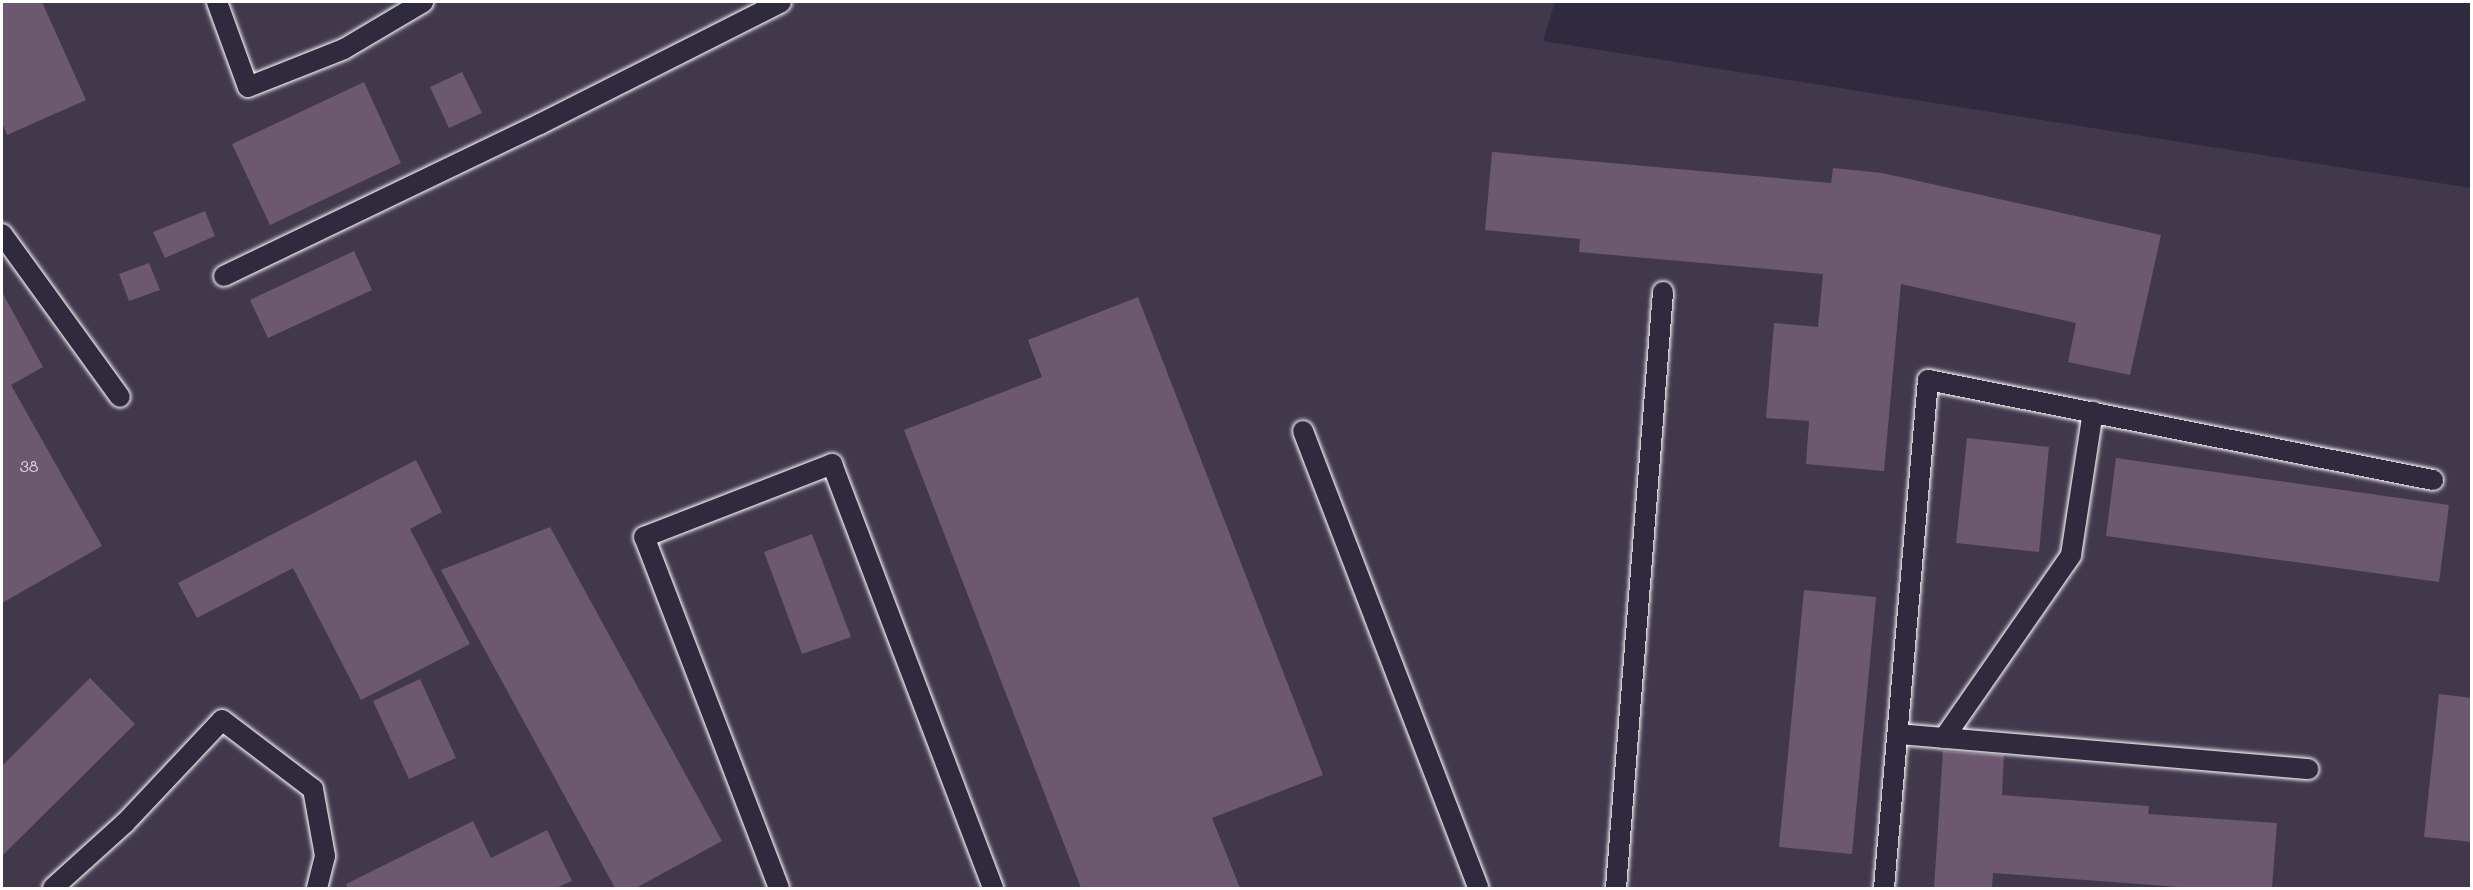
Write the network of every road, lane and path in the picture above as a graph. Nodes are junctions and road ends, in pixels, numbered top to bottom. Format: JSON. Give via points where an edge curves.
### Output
{"nodes":[{"id":1,"x":217,"y":2,"type":"edge"},
{"id":2,"x":423,"y":2,"type":"edge"},
{"id":3,"x":782,"y":2,"type":"edge"},
{"id":4,"x":2,"y":234,"type":"edge"},
{"id":5,"x":224,"y":276,"type":"dead end"},
{"id":6,"x":1663,"y":292,"type":"dead end"},
{"id":7,"x":120,"y":397,"type":"dead end"},
{"id":8,"x":2093,"y":412,"type":"junction"},
{"id":9,"x":1303,"y":430,"type":"dead end"},
{"id":10,"x":2433,"y":480,"type":"dead end"},
{"id":11,"x":1898,"y":734,"type":"junction"},
{"id":12,"x":1944,"y":738,"type":"junction"},
{"id":13,"x":2309,"y":769,"type":"dead end"},
{"id":14,"x":52,"y":888,"type":"edge"},
{"id":15,"x":317,"y":888,"type":"edge"},
{"id":16,"x":780,"y":888,"type":"edge"},
{"id":17,"x":993,"y":888,"type":"edge"},
{"id":18,"x":1478,"y":888,"type":"edge"},
{"id":19,"x":1616,"y":888,"type":"edge"},
{"id":20,"x":1884,"y":888,"type":"edge"}],
"edges":[{"from":1,"to":2,"type":"lane","via":[[248,87],[344,49]]},
{"from":3,"to":5,"type":"lane"},
{"from":4,"to":7,"type":"lane"},
{"from":6,"to":19,"type":"lane"},
{"from":8,"to":10,"type":"lane"},
{"from":8,"to":11,"type":"lane","via":[[1928,380]]},
{"from":8,"to":12,"type":"lane","via":[[2071,555]]},
{"from":9,"to":18,"type":"lane"},
{"from":11,"to":12,"type":"lane"},
{"from":11,"to":20,"type":"lane"},
{"from":12,"to":13,"type":"lane"},
{"from":14,"to":15,"type":"lane","via":[[125,823],[222,720],[313,789],[325,856]]},
{"from":16,"to":17,"type":"lane","via":[[644,537],[832,464]]}]}
